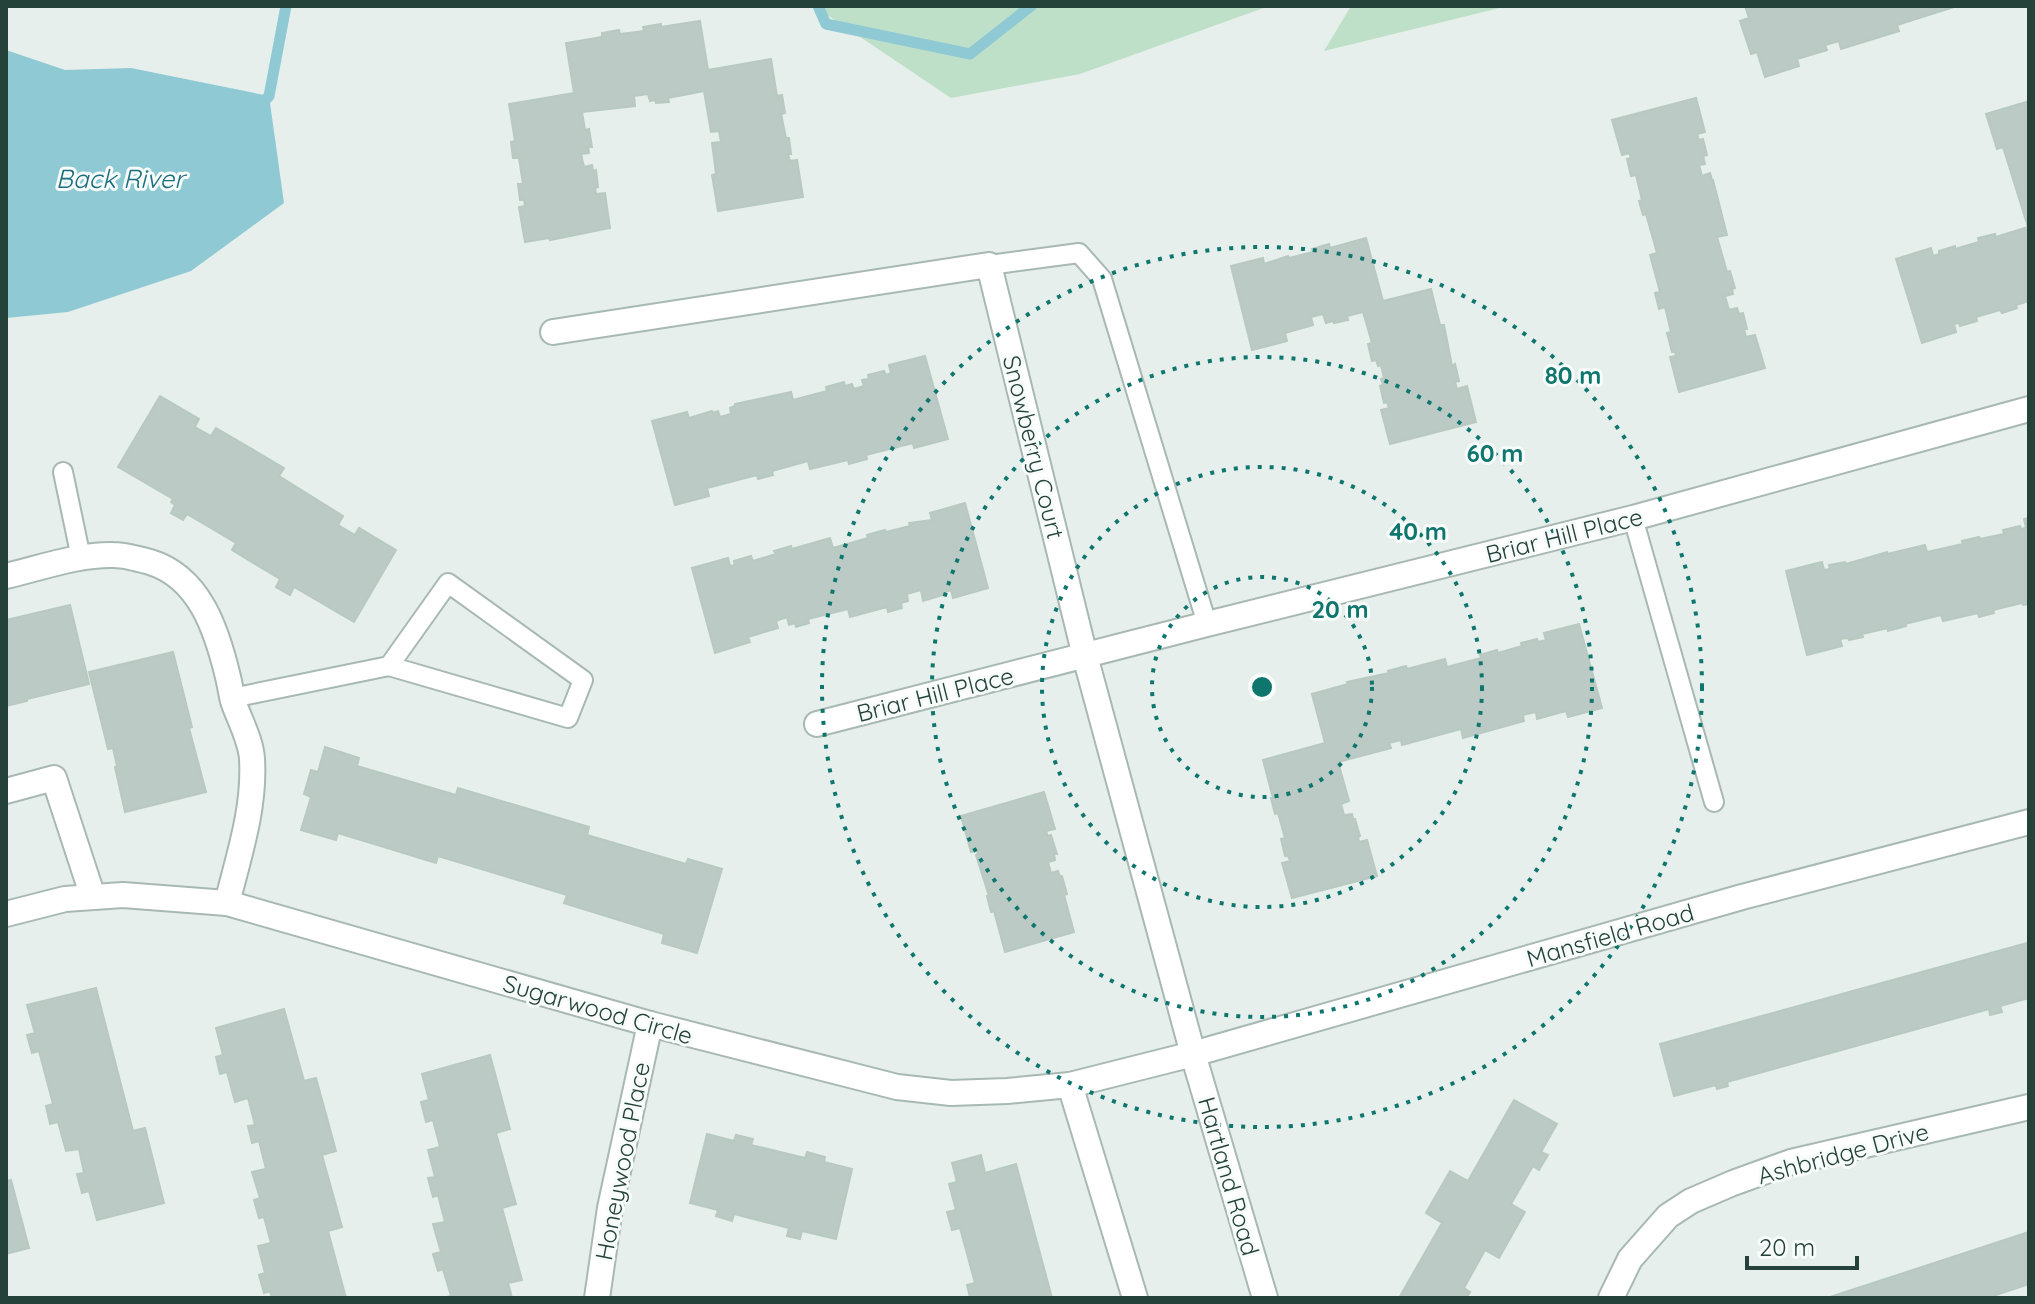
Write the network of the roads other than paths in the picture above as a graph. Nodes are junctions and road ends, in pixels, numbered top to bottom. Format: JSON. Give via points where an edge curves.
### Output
{"nodes":[{"id":1,"x":989,"y":265,"type":"junction"},
{"id":2,"x":553,"y":332,"type":"dead end"},
{"id":3,"x":2029,"y":409,"type":"edge"},
{"id":4,"x":63,"y":472,"type":"dead end"},
{"id":5,"x":1633,"y":518,"type":"junction"},
{"id":6,"x":81,"y":558,"type":"junction"},
{"id":7,"x":6,"y":576,"type":"edge"},
{"id":8,"x":1207,"y":624,"type":"junction"},
{"id":9,"x":1085,"y":656,"type":"junction"},
{"id":10,"x":389,"y":666,"type":"junction"},
{"id":11,"x":232,"y":698,"type":"junction"},
{"id":12,"x":817,"y":724,"type":"dead end"},
{"id":13,"x":6,"y":791,"type":"edge"},
{"id":14,"x":1714,"y":802,"type":"dead end"},
{"id":15,"x":2029,"y":822,"type":"edge"},
{"id":16,"x":93,"y":897,"type":"junction"},
{"id":17,"x":227,"y":903,"type":"junction"},
{"id":18,"x":6,"y":914,"type":"edge"},
{"id":19,"x":650,"y":1024,"type":"junction"},
{"id":20,"x":1193,"y":1054,"type":"junction"},
{"id":21,"x":1070,"y":1085,"type":"junction"},
{"id":22,"x":2029,"y":1107,"type":"edge"},
{"id":23,"x":597,"y":1298,"type":"edge"},
{"id":24,"x":1135,"y":1298,"type":"edge"},
{"id":25,"x":1265,"y":1298,"type":"edge"},
{"id":26,"x":1611,"y":1298,"type":"edge"}],
"edges":[{"from":1,"to":2,"type":"street"},
{"from":1,"to":8,"type":"lane","via":[[1079,253],[1102,279]]},
{"from":1,"to":9,"type":"street","name":"Snowberry Court"},
{"from":3,"to":5,"type":"street","name":"Briar Hill Place"},
{"from":4,"to":6,"type":"lane"},
{"from":5,"to":8,"type":"street","name":"Briar Hill Place"},
{"from":5,"to":14,"type":"lane"},
{"from":6,"to":7,"type":"street"},
{"from":6,"to":11,"type":"street","via":[[115,555],[178,575],[206,611]]},
{"from":8,"to":9,"type":"street","name":"Briar Hill Place"},
{"from":9,"to":12,"type":"street","name":"Briar Hill Place"},
{"from":9,"to":20,"type":"street","name":"Snowberry Court"},
{"from":10,"to":10,"type":"lane","via":[[448,583],[583,680],[568,718]]},
{"from":10,"to":11,"type":"lane"},
{"from":11,"to":17,"type":"street","via":[[252,756],[251,811]]},
{"from":13,"to":16,"type":"street","via":[[54,778]]},
{"from":15,"to":20,"type":"street","name":"Mansfield Road","via":[[1742,897]]},
{"from":16,"to":17,"type":"street","name":"Sugarwood Circle"},
{"from":16,"to":18,"type":"street","name":"Sugarwood Circle"},
{"from":17,"to":19,"type":"street","name":"Sugarwood Circle"},
{"from":19,"to":21,"type":"street","name":"Sugarwood Circle","via":[[897,1087],[951,1093]]},
{"from":19,"to":23,"type":"street","name":"Honeywood Place","via":[[610,1208]]},
{"from":20,"to":21,"type":"street","name":"Sugarwood Circle"},
{"from":20,"to":25,"type":"street","name":"Hartland Road"},
{"from":21,"to":24,"type":"street"},
{"from":22,"to":26,"type":"street","name":"Ashbridge Drive","via":[[1791,1162],[1691,1201],[1668,1216],[1630,1259]]}]}
